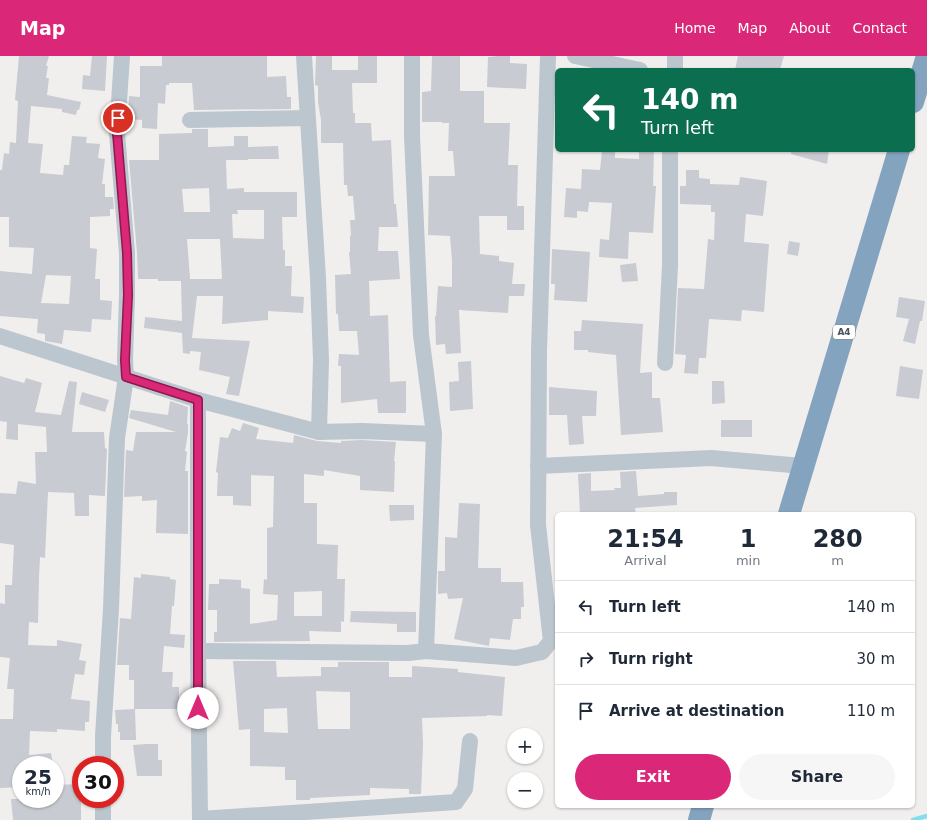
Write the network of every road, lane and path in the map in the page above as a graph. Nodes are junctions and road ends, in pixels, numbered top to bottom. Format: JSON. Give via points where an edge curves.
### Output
{"nodes":[{"id":1,"x":122,"y":56,"type":"edge"},
{"id":2,"x":304,"y":56,"type":"edge"},
{"id":3,"x":412,"y":56,"type":"edge"},
{"id":4,"x":548,"y":56,"type":"edge"},
{"id":5,"x":575,"y":56,"type":"edge"},
{"id":6,"x":675,"y":56,"type":"edge"},
{"id":7,"x":926,"y":56,"type":"edge"},
{"id":8,"x":631,"y":68,"type":"edge"},
{"id":9,"x":675,"y":68,"type":"edge"},
{"id":10,"x":915,"y":95,"type":"edge"},
{"id":11,"x":308,"y":118,"type":"junction"},
{"id":12,"x":190,"y":120,"type":"dead end"},
{"id":13,"x":670,"y":152,"type":"edge"},
{"id":14,"x":898,"y":152,"type":"edge"},
{"id":15,"x":0,"y":336,"type":"edge"},
{"id":16,"x":665,"y":363,"type":"dead end"},
{"id":17,"x":126,"y":377,"type":"junction"},
{"id":18,"x":198,"y":400,"type":"junction"},
{"id":19,"x":319,"y":432,"type":"junction"},
{"id":20,"x":434,"y":434,"type":"junction"},
{"id":21,"x":538,"y":466,"type":"junction"},
{"id":22,"x":803,"y":466,"type":"junction"},
{"id":23,"x":790,"y":512,"type":"edge"},
{"id":24,"x":198,"y":651,"type":"junction"},
{"id":25,"x":426,"y":651,"type":"junction"},
{"id":26,"x":470,"y":741,"type":"dead end"},
{"id":27,"x":103,"y":756,"type":"edge"},
{"id":28,"x":103,"y":808,"type":"edge"},
{"id":29,"x":702,"y":808,"type":"edge"},
{"id":30,"x":103,"y":820,"type":"edge"},
{"id":31,"x":200,"y":820,"type":"edge"},
{"id":32,"x":699,"y":820,"type":"edge"}],
"edges":[{"from":1,"to":17,"type":"street","via":[[117,133],[127,253]]},
{"from":2,"to":11,"type":"street"},
{"from":3,"to":20,"type":"street","via":[[412,136],[421,335]]},
{"from":4,"to":21,"type":"street"},
{"from":5,"to":8,"type":"street"},
{"from":6,"to":9,"type":"street"},
{"from":7,"to":10,"type":"highway"},
{"from":11,"to":12,"type":"street"},
{"from":11,"to":19,"type":"street","via":[[319,301]]},
{"from":13,"to":16,"type":"street","via":[[670,266]]},
{"from":14,"to":22,"type":"highway","number":"A4"},
{"from":15,"to":17,"type":"street"},
{"from":17,"to":18,"type":"street"},
{"from":17,"to":27,"type":"street","via":[[117,438]]},
{"from":18,"to":19,"type":"street"},
{"from":18,"to":24,"type":"street"},
{"from":19,"to":20,"type":"street"},
{"from":20,"to":25,"type":"street"},
{"from":21,"to":22,"type":"street","via":[[711,458]]},
{"from":21,"to":25,"type":"street","via":[[538,525],[551,641],[542,652],[516,658]]},
{"from":22,"to":23,"type":"highway","number":"A4"},
{"from":24,"to":25,"type":"street"},
{"from":24,"to":31,"type":"street"},
{"from":26,"to":31,"type":"street","via":[[465,789],[456,802]]},
{"from":28,"to":30,"type":"street"},
{"from":29,"to":32,"type":"highway"}]}
